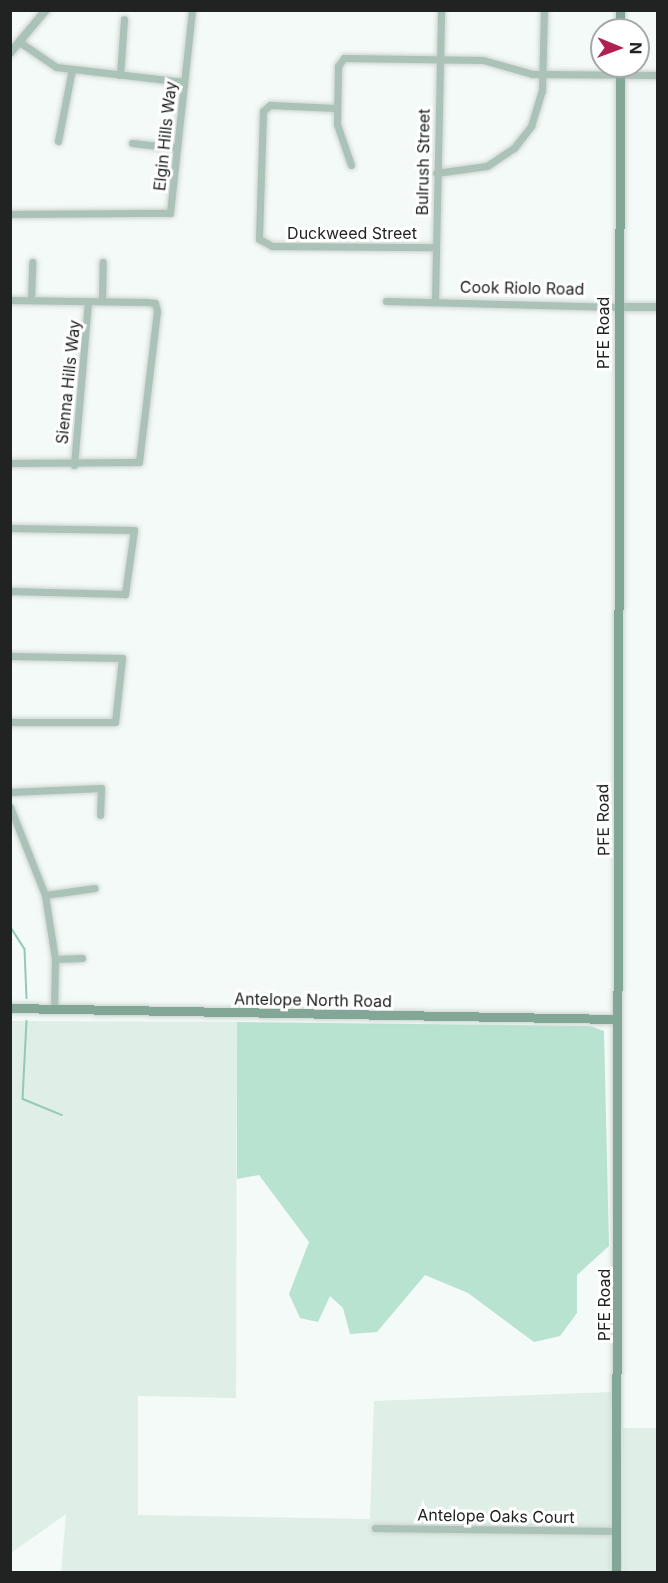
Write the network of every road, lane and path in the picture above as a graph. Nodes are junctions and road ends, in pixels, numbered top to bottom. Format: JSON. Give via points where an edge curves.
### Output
{"nodes":[{"id":1,"x":46,"y":10,"type":"edge"},
{"id":2,"x":192,"y":10,"type":"edge"},
{"id":3,"x":441,"y":10,"type":"edge"},
{"id":4,"x":544,"y":10,"type":"edge"},
{"id":5,"x":124,"y":19,"type":"dead end"},
{"id":6,"x":21,"y":43,"type":"junction"},
{"id":7,"x":10,"y":53,"type":"edge"},
{"id":8,"x":438,"y":58,"type":"junction"},
{"id":9,"x":72,"y":69,"type":"junction"},
{"id":10,"x":590,"y":72,"type":"edge"},
{"id":11,"x":542,"y":74,"type":"junction"},
{"id":12,"x":120,"y":75,"type":"junction"},
{"id":13,"x":620,"y":78,"type":"edge"},
{"id":14,"x":184,"y":81,"type":"junction"},
{"id":15,"x":336,"y":108,"type":"junction"},
{"id":16,"x":58,"y":141,"type":"dead end"},
{"id":17,"x":132,"y":143,"type":"dead end"},
{"id":18,"x":177,"y":148,"type":"junction"},
{"id":19,"x":351,"y":165,"type":"dead end"},
{"id":20,"x":436,"y":173,"type":"junction"},
{"id":21,"x":10,"y":214,"type":"edge"},
{"id":22,"x":435,"y":248,"type":"junction"},
{"id":23,"x":32,"y":262,"type":"dead end"},
{"id":24,"x":104,"y":262,"type":"dead end"},
{"id":25,"x":10,"y":300,"type":"edge"},
{"id":26,"x":31,"y":300,"type":"junction"},
{"id":27,"x":102,"y":301,"type":"junction"},
{"id":28,"x":386,"y":301,"type":"dead end"},
{"id":29,"x":435,"y":301,"type":"junction"},
{"id":30,"x":88,"y":302,"type":"junction"},
{"id":31,"x":618,"y":307,"type":"junction"},
{"id":32,"x":657,"y":307,"type":"edge"},
{"id":33,"x":10,"y":463,"type":"edge"},
{"id":34,"x":74,"y":465,"type":"junction"},
{"id":35,"x":10,"y":528,"type":"edge"},
{"id":36,"x":10,"y":591,"type":"edge"},
{"id":37,"x":10,"y":656,"type":"edge"},
{"id":38,"x":10,"y":722,"type":"edge"},
{"id":39,"x":10,"y":792,"type":"edge"},
{"id":40,"x":10,"y":807,"type":"edge"},
{"id":41,"x":100,"y":815,"type":"dead end"},
{"id":42,"x":95,"y":888,"type":"dead end"},
{"id":43,"x":45,"y":895,"type":"junction"},
{"id":44,"x":82,"y":958,"type":"dead end"},
{"id":45,"x":55,"y":959,"type":"junction"},
{"id":46,"x":10,"y":1008,"type":"edge"},
{"id":47,"x":54,"y":1009,"type":"junction"},
{"id":48,"x":615,"y":1019,"type":"junction"},
{"id":49,"x":375,"y":1528,"type":"dead end"},
{"id":50,"x":617,"y":1531,"type":"junction"},
{"id":51,"x":616,"y":1572,"type":"edge"}],
"edges":[{"from":1,"to":6,"type":"street"},
{"from":2,"to":14,"type":"street","name":"Elgin Hills Way"},
{"from":3,"to":8,"type":"street","name":"Bulrush Street"},
{"from":4,"to":11,"type":"street"},
{"from":5,"to":12,"type":"street"},
{"from":6,"to":7,"type":"street"},
{"from":6,"to":9,"type":"street","via":[[50,64]]},
{"from":8,"to":11,"type":"street","via":[[483,60]]},
{"from":8,"to":15,"type":"street","via":[[344,58],[338,66]]},
{"from":8,"to":20,"type":"street","name":"Bulrush Street"},
{"from":9,"to":12,"type":"street"},
{"from":9,"to":16,"type":"street"},
{"from":10,"to":11,"type":"street"},
{"from":11,"to":20,"type":"street","via":[[538,108],[514,148],[478,170]]},
{"from":12,"to":14,"type":"street"},
{"from":13,"to":31,"type":"main road","name":"PFE Road"},
{"from":14,"to":18,"type":"street","name":"Elgin Hills Way"},
{"from":15,"to":19,"type":"street","via":[[339,137]]},
{"from":15,"to":22,"type":"street","name":"Duckweed Street","via":[[270,105],[263,111],[259,239],[272,246]]},
{"from":17,"to":18,"type":"street"},
{"from":18,"to":21,"type":"street","name":"Elgin Hills Way","via":[[170,213]]},
{"from":20,"to":22,"type":"street","name":"Bulrush Street"},
{"from":22,"to":29,"type":"street","name":"Bulrush Street"},
{"from":23,"to":26,"type":"street"},
{"from":24,"to":27,"type":"street"},
{"from":25,"to":26,"type":"street"},
{"from":26,"to":30,"type":"street"},
{"from":27,"to":30,"type":"street"},
{"from":27,"to":34,"type":"street","via":[[155,303],[139,462]]},
{"from":28,"to":29,"type":"street","name":"Cook Riolo Road"},
{"from":29,"to":31,"type":"street","name":"Cook Riolo Road"},
{"from":30,"to":34,"type":"street","name":"Sienna Hills Way"},
{"from":31,"to":32,"type":"street","name":"Cook Riolo Road"},
{"from":31,"to":48,"type":"main road","name":"PFE Road"},
{"from":33,"to":34,"type":"street"},
{"from":35,"to":36,"type":"street","via":[[134,530],[126,594]]},
{"from":37,"to":38,"type":"street","via":[[122,658],[115,722]]},
{"from":39,"to":41,"type":"street","via":[[101,788]]},
{"from":40,"to":43,"type":"street"},
{"from":42,"to":43,"type":"street"},
{"from":43,"to":45,"type":"street"},
{"from":44,"to":45,"type":"street"},
{"from":45,"to":47,"type":"street"},
{"from":46,"to":47,"type":"main road","name":"Antelope North Road"},
{"from":47,"to":48,"type":"main road","name":"Antelope North Road"},
{"from":48,"to":50,"type":"main road","name":"PFE Road","via":[[619,1254]]},
{"from":49,"to":50,"type":"street","name":"Antelope Oaks Court"},
{"from":50,"to":51,"type":"main road","name":"PFE Road"}]}
